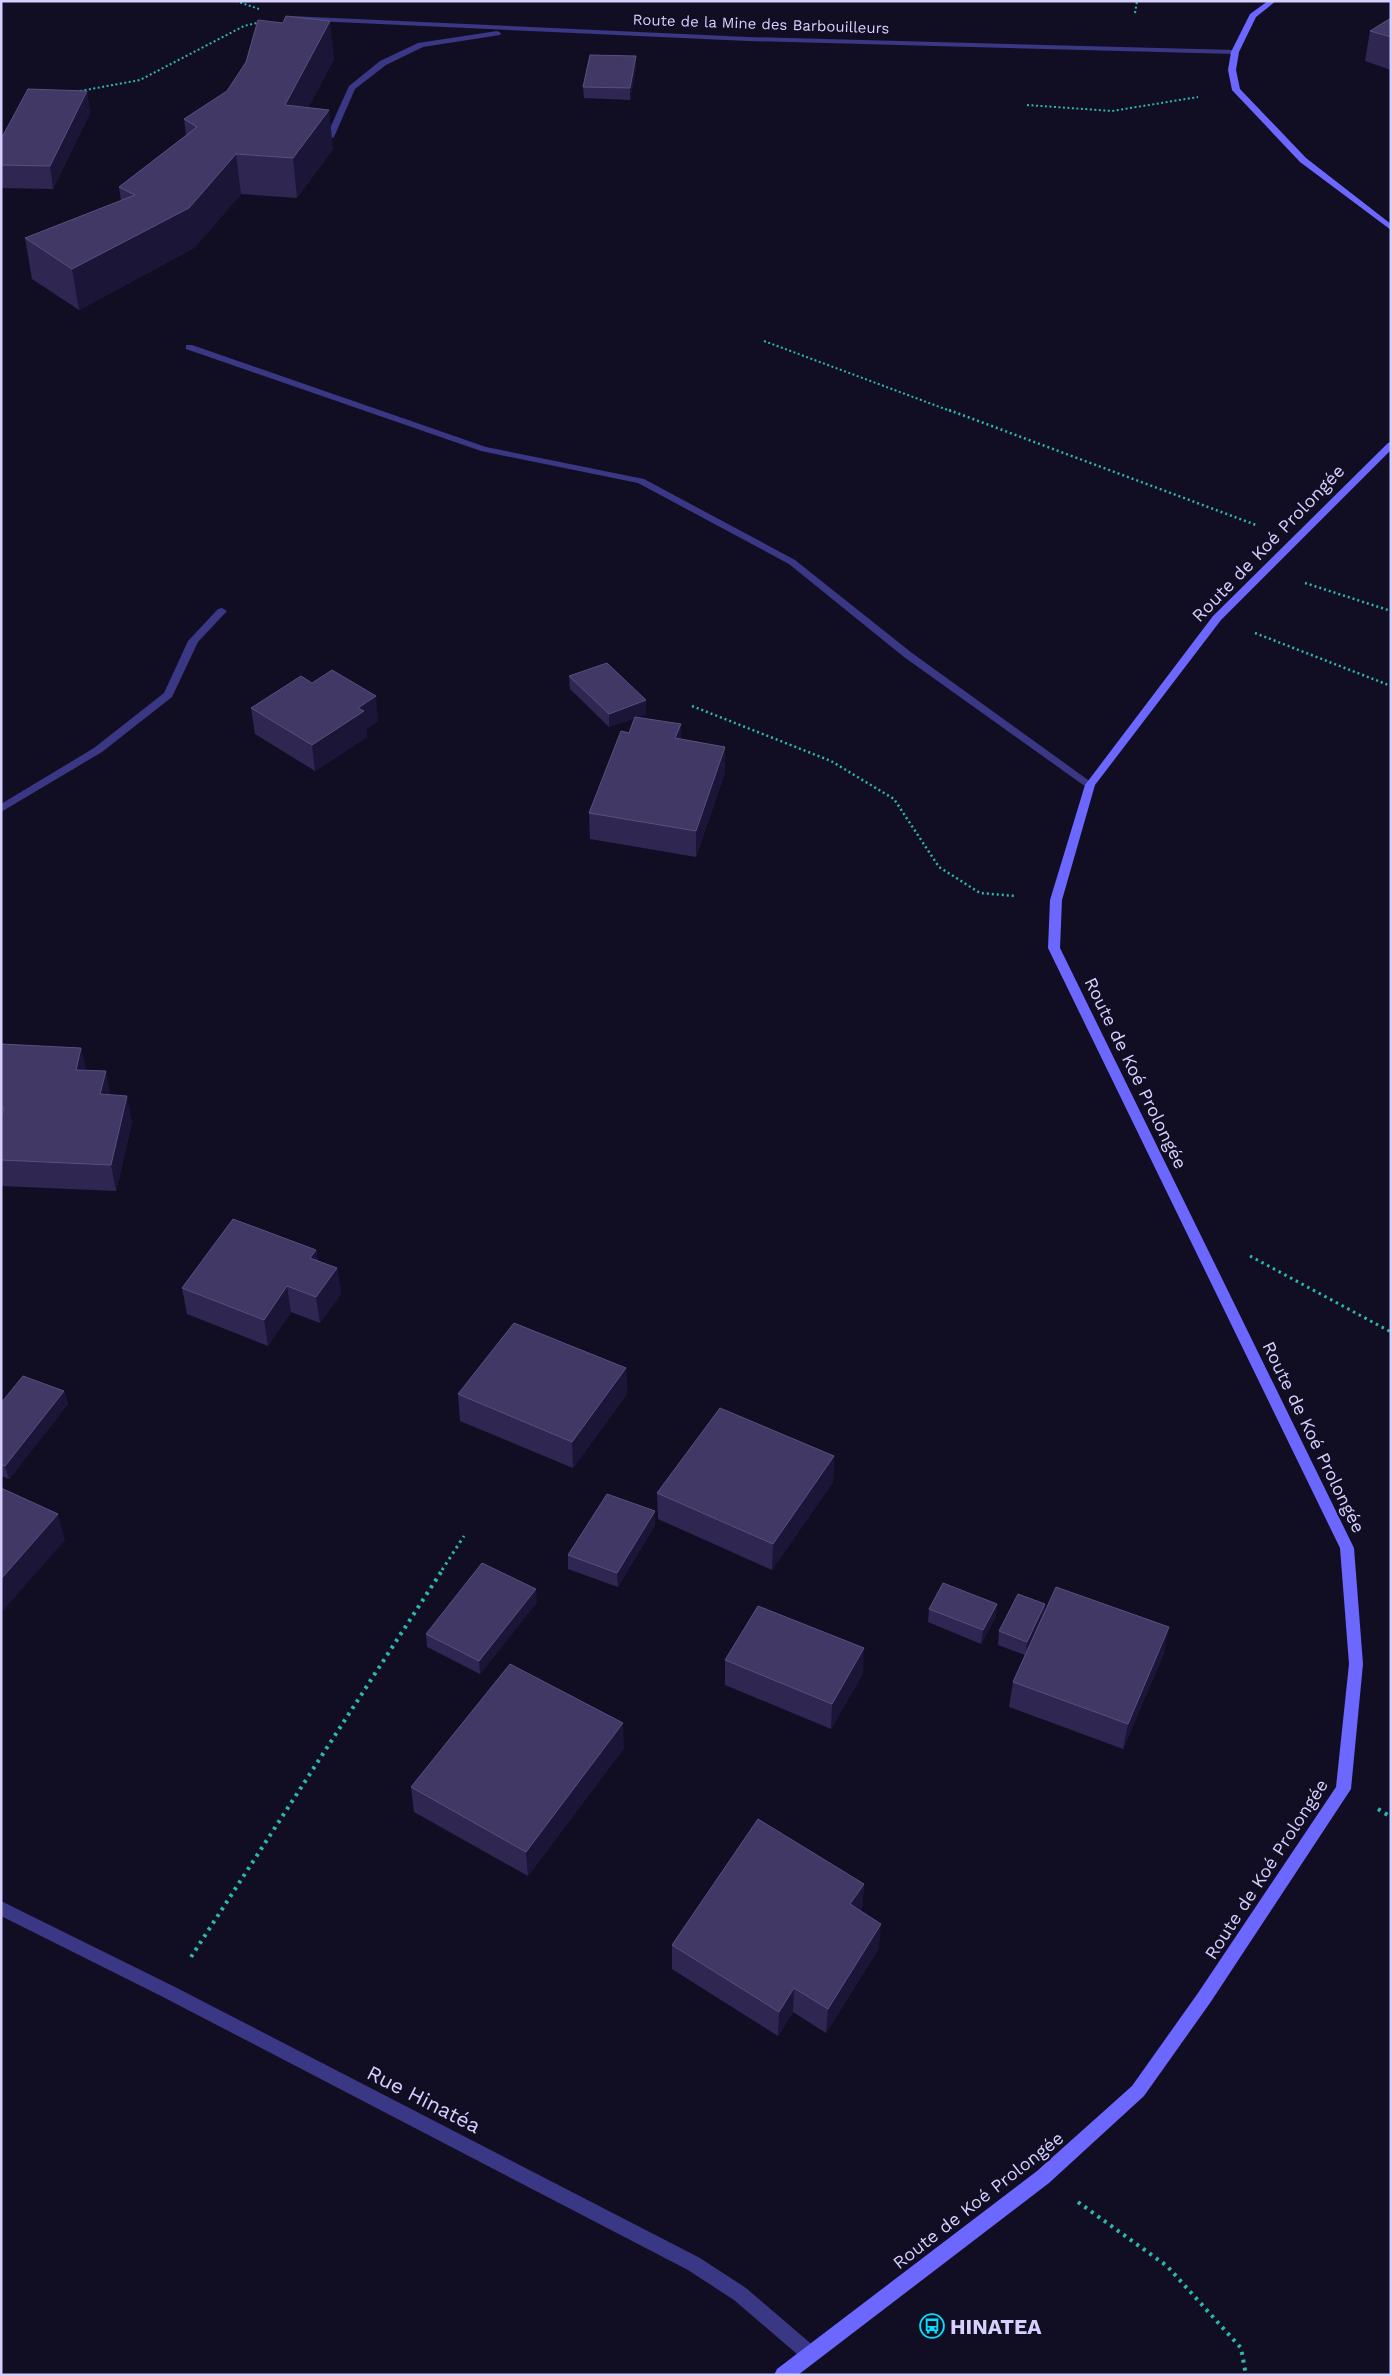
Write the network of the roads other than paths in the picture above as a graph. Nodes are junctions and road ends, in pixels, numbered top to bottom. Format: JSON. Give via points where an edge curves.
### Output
{"nodes":[{"id":1,"x":1273,"y":1,"type":"edge"},
{"id":2,"x":286,"y":18,"type":"edge"},
{"id":3,"x":527,"y":29,"type":"junction"},
{"id":4,"x":1235,"y":52,"type":"junction"},
{"id":5,"x":330,"y":138,"type":"dead end"},
{"id":6,"x":1391,"y":228,"type":"edge"},
{"id":7,"x":190,"y":348,"type":"dead end"},
{"id":8,"x":1391,"y":445,"type":"edge"},
{"id":9,"x":222,"y":611,"type":"dead end"},
{"id":10,"x":1090,"y":785,"type":"junction"},
{"id":11,"x":1,"y":809,"type":"edge"},
{"id":12,"x":1,"y":1908,"type":"edge"},
{"id":13,"x":810,"y":2354,"type":"junction"},
{"id":14,"x":783,"y":2375,"type":"edge"}],
"edges":[{"from":1,"to":4,"type":"street","via":[[1254,16]]},
{"from":2,"to":3,"type":"street","name":"Route de la Mine des Barbouilleurs"},
{"from":3,"to":4,"type":"street","name":"Route de la Mine des Barbouilleurs","via":[[748,39]]},
{"from":3,"to":5,"type":"street","via":[[421,45],[383,63],[352,88]]},
{"from":4,"to":6,"type":"street","via":[[1232,70],[1236,90],[1303,160]]},
{"from":7,"to":10,"type":"street","via":[[484,450],[641,481],[792,562],[908,655]]},
{"from":8,"to":10,"type":"street","name":"Route de Koé Prolongée","via":[[1217,618]]},
{"from":9,"to":11,"type":"street","via":[[193,641],[168,695],[98,750]]},
{"from":10,"to":13,"type":"street","name":"Route de Koé Prolongée","via":[[1056,900],[1054,948],[1347,1548],[1356,1664],[1343,1789],[1204,1998],[1138,2090],[1043,2177]]},
{"from":12,"to":13,"type":"street","name":"Rue Hinatéa","via":[[694,2264],[740,2294]]},
{"from":13,"to":14,"type":"street","name":"Route de Koé Prolongée"}]}
